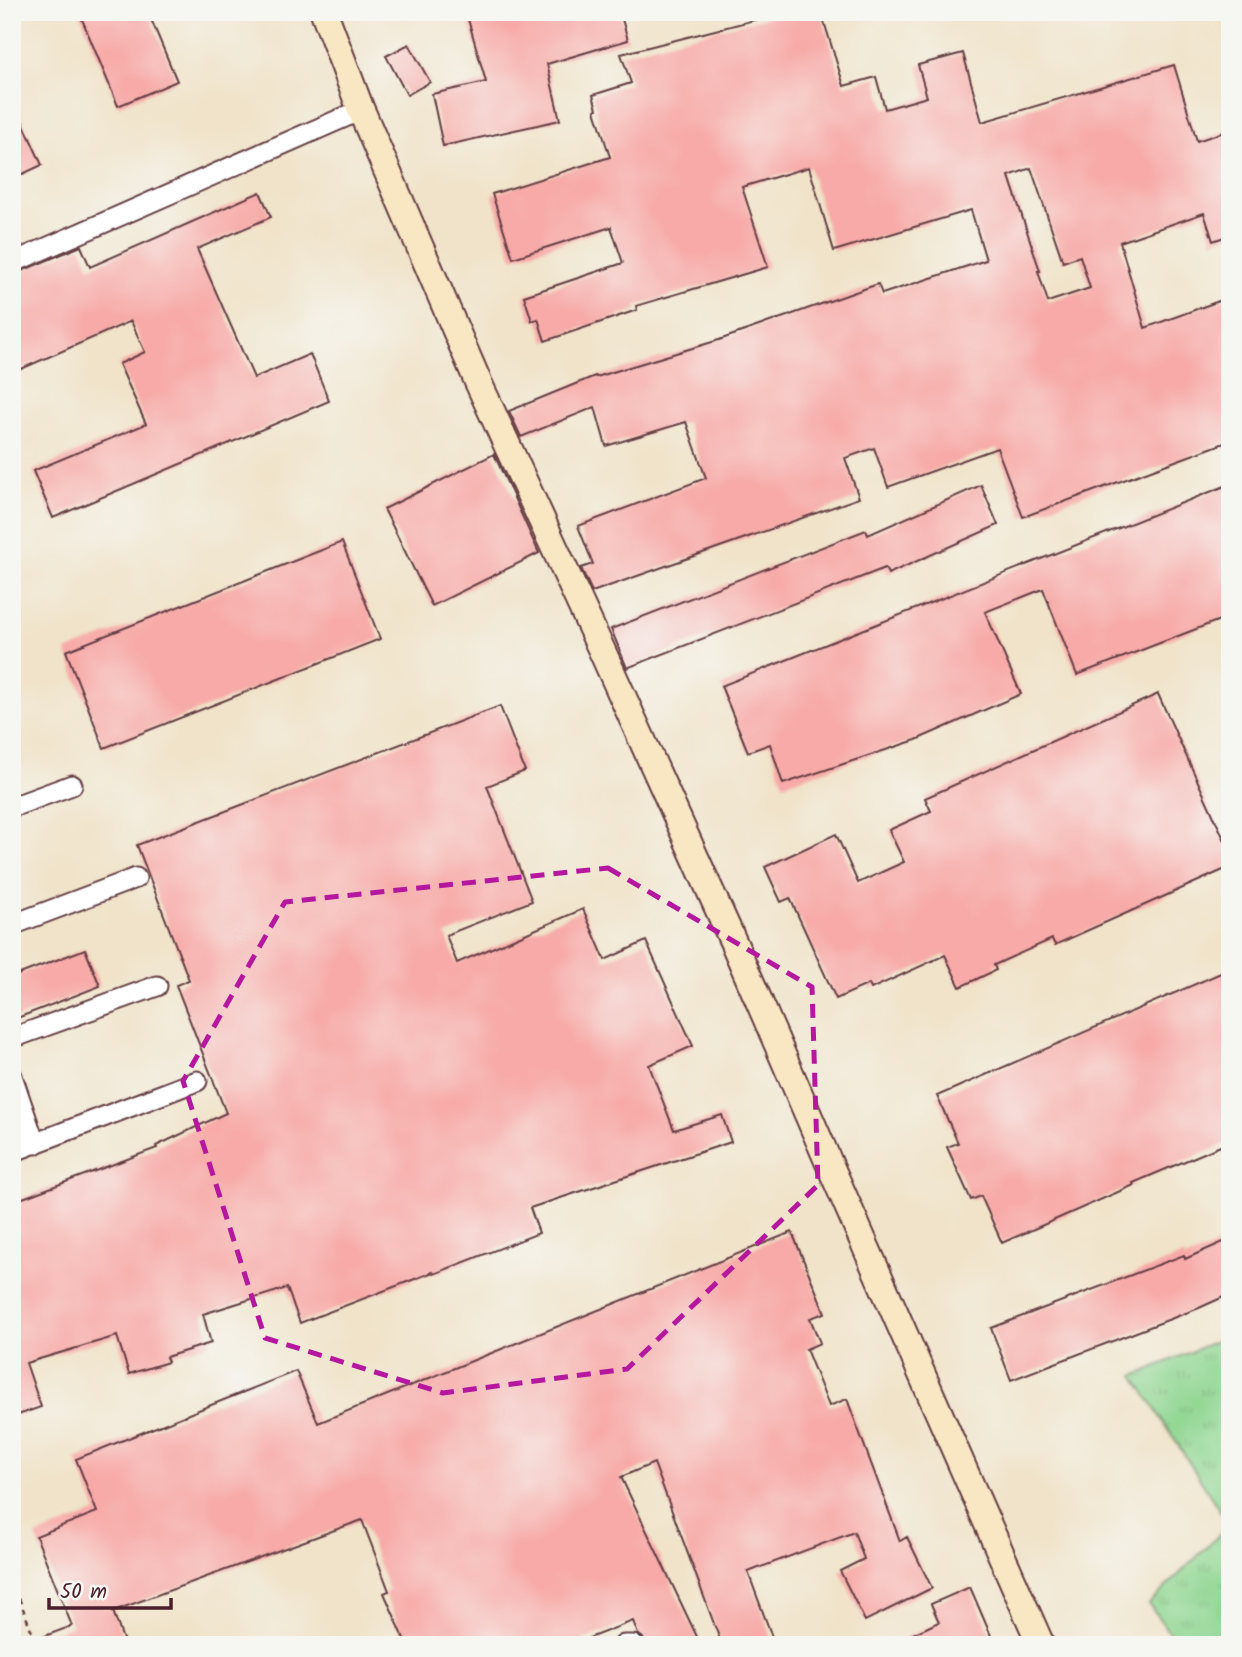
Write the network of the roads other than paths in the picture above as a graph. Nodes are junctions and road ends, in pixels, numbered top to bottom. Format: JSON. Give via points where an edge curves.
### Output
{"nodes":[{"id":1,"x":324,"y":12,"type":"edge"},
{"id":2,"x":361,"y":110,"type":"junction"},
{"id":3,"x":12,"y":263,"type":"edge"},
{"id":4,"x":72,"y":785,"type":"dead end"},
{"id":5,"x":12,"y":807,"type":"edge"},
{"id":6,"x":136,"y":878,"type":"dead end"},
{"id":7,"x":12,"y":925,"type":"edge"},
{"id":8,"x":157,"y":986,"type":"dead end"},
{"id":9,"x":12,"y":1038,"type":"edge"},
{"id":10,"x":12,"y":1076,"type":"edge"},
{"id":11,"x":197,"y":1081,"type":"dead end"},
{"id":12,"x":35,"y":1144,"type":"junction"},
{"id":13,"x":12,"y":1152,"type":"edge"},
{"id":14,"x":624,"y":1645,"type":"edge"},
{"id":15,"x":633,"y":1645,"type":"edge"},
{"id":16,"x":1041,"y":1645,"type":"edge"}],
"edges":[{"from":1,"to":2,"type":"street"},
{"from":2,"to":3,"type":"street"},
{"from":2,"to":16,"type":"street"},
{"from":4,"to":5,"type":"street"},
{"from":6,"to":7,"type":"street"},
{"from":8,"to":9,"type":"street"},
{"from":10,"to":12,"type":"street"},
{"from":11,"to":12,"type":"street"},
{"from":12,"to":13,"type":"street"},
{"from":14,"to":15,"type":"street"}]}
